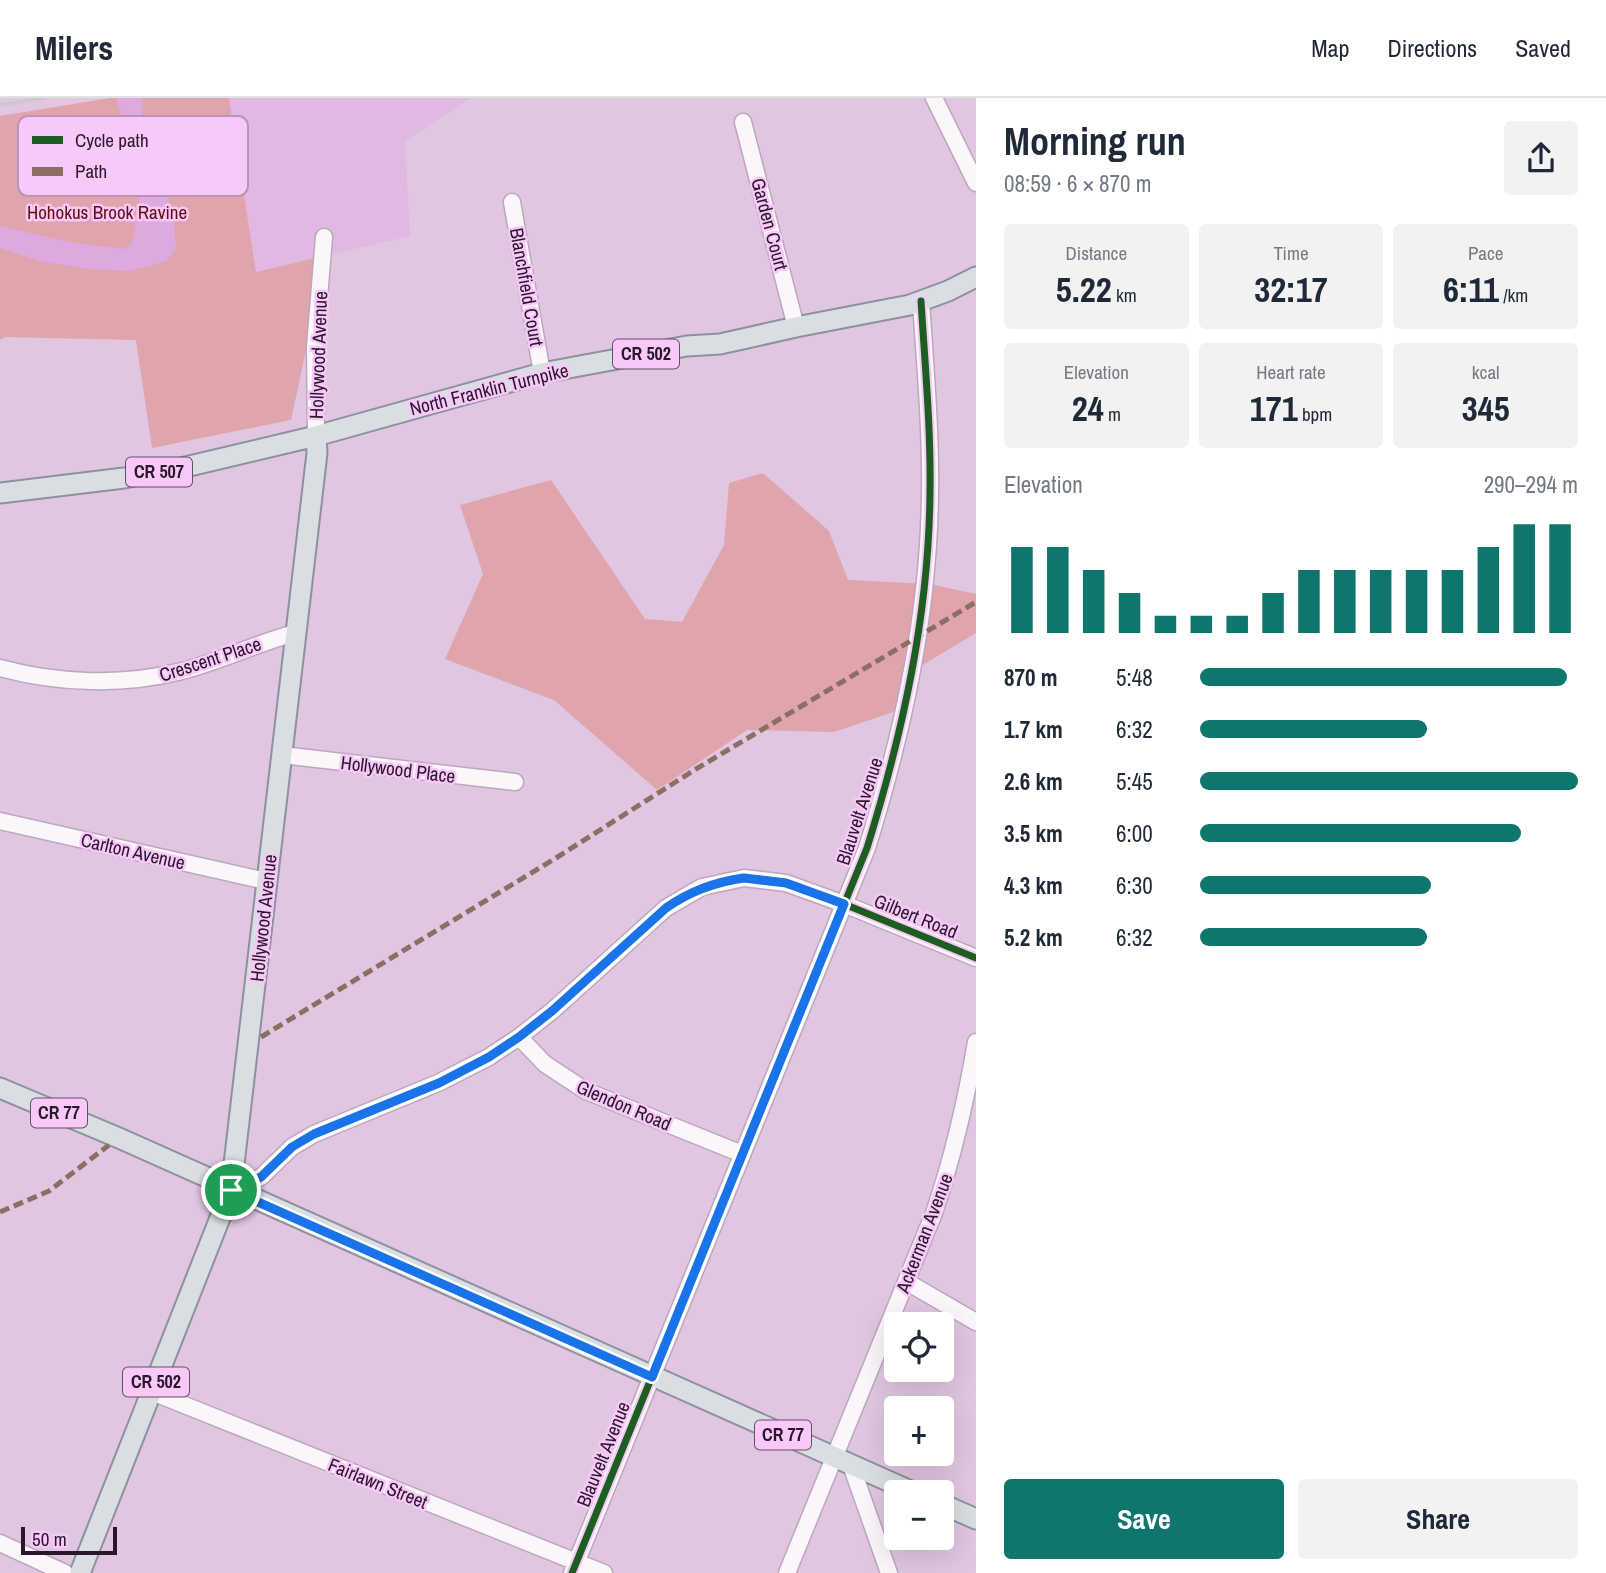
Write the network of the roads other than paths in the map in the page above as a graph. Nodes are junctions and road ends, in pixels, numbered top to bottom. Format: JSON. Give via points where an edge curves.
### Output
{"nodes":[{"id":1,"x":934,"y":98,"type":"edge"},
{"id":2,"x":743,"y":122,"type":"dead end"},
{"id":3,"x":976,"y":183,"type":"edge"},
{"id":4,"x":512,"y":202,"type":"dead end"},
{"id":5,"x":324,"y":237,"type":"dead end"},
{"id":6,"x":976,"y":277,"type":"edge"},
{"id":7,"x":921,"y":301,"type":"junction"},
{"id":8,"x":796,"y":327,"type":"junction"},
{"id":9,"x":542,"y":373,"type":"junction"},
{"id":10,"x":316,"y":436,"type":"junction"},
{"id":11,"x":0,"y":493,"type":"edge"},
{"id":12,"x":295,"y":633,"type":"junction"},
{"id":13,"x":0,"y":668,"type":"edge"},
{"id":14,"x":282,"y":755,"type":"junction"},
{"id":15,"x":515,"y":782,"type":"dead end"},
{"id":16,"x":0,"y":821,"type":"edge"},
{"id":17,"x":266,"y":881,"type":"junction"},
{"id":18,"x":844,"y":904,"type":"junction"},
{"id":19,"x":976,"y":958,"type":"edge"},
{"id":20,"x":519,"y":1037,"type":"junction"},
{"id":21,"x":976,"y":1042,"type":"edge"},
{"id":22,"x":0,"y":1088,"type":"edge"},
{"id":23,"x":970,"y":1112,"type":"edge"},
{"id":24,"x":742,"y":1154,"type":"junction"},
{"id":25,"x":231,"y":1190,"type":"junction"},
{"id":26,"x":907,"y":1282,"type":"junction"},
{"id":27,"x":976,"y":1322,"type":"edge"},
{"id":28,"x":652,"y":1377,"type":"junction"},
{"id":29,"x":152,"y":1392,"type":"junction"},
{"id":30,"x":843,"y":1461,"type":"junction"},
{"id":31,"x":886,"y":1480,"type":"edge"},
{"id":32,"x":954,"y":1509,"type":"edge"},
{"id":33,"x":976,"y":1519,"type":"edge"},
{"id":34,"x":0,"y":1543,"type":"edge"},
{"id":35,"x":574,"y":1567,"type":"edge"},
{"id":36,"x":65,"y":1573,"type":"edge"},
{"id":37,"x":80,"y":1573,"type":"edge"},
{"id":38,"x":604,"y":1573,"type":"edge"},
{"id":39,"x":787,"y":1573,"type":"edge"},
{"id":40,"x":890,"y":1573,"type":"edge"}],
"edges":[{"from":1,"to":3,"type":"street"},
{"from":2,"to":8,"type":"street","name":"Garden Court"},
{"from":4,"to":9,"type":"street","name":"Blanchfield Court"},
{"from":5,"to":10,"type":"street","name":"Hollywood Avenue","via":[[315,347]]},
{"from":6,"to":7,"type":"main road","name":"North Franklin Turnpike","number":"CR 502"},
{"from":7,"to":8,"type":"main road","name":"North Franklin Turnpike","number":"CR 502"},
{"from":7,"to":18,"type":"street","name":"Blauvelt Avenue","via":[[930,435],[922,614],[885,790]]},
{"from":8,"to":9,"type":"main road","name":"North Franklin Turnpike","number":"CR 502"},
{"from":9,"to":10,"type":"main road","name":"North Franklin Turnpike","number":"CR 502"},
{"from":10,"to":11,"type":"main road","name":"North Franklin Turnpike","number":"CR 507","via":[[181,468]]},
{"from":10,"to":12,"type":"main road","name":"Hollywood Avenue","number":"CR 502"},
{"from":12,"to":13,"type":"street","name":"Crescent Place","via":[[214,662],[152,677],[84,681]]},
{"from":12,"to":14,"type":"main road","name":"Hollywood Avenue","number":"CR 502"},
{"from":14,"to":15,"type":"street","name":"Hollywood Place"},
{"from":14,"to":17,"type":"main road","name":"Hollywood Avenue","number":"CR 502"},
{"from":16,"to":17,"type":"street","name":"Carlton Avenue"},
{"from":17,"to":25,"type":"main road","name":"Hollywood Avenue","number":"CR 502"},
{"from":18,"to":19,"type":"street","name":"Gilbert Road"},
{"from":18,"to":20,"type":"street","name":"Gilbert Road","via":[[765,879],[702,887],[666,908]]},
{"from":18,"to":24,"type":"street","name":"Blauvelt Avenue"},
{"from":20,"to":24,"type":"street","name":"Glendon Road","via":[[545,1064],[586,1091]]},
{"from":20,"to":25,"type":"street","name":"Gilbert Road","via":[[439,1083],[314,1134],[292,1147],[261,1177]]},
{"from":21,"to":23,"type":"street","name":"Ackerman Avenue"},
{"from":22,"to":25,"type":"main road","number":"CR 77"},
{"from":23,"to":26,"type":"street","name":"Ackerman Avenue"},
{"from":24,"to":28,"type":"street","name":"Blauvelt Avenue"},
{"from":25,"to":28,"type":"main road","number":"CR 77"},
{"from":25,"to":29,"type":"main road","name":"Hollywood Avenue","number":"CR 502"},
{"from":26,"to":27,"type":"street"},
{"from":26,"to":30,"type":"street","name":"Ackerman Avenue"},
{"from":28,"to":30,"type":"main road","number":"CR 77"},
{"from":28,"to":35,"type":"street","name":"Blauvelt Avenue"},
{"from":29,"to":35,"type":"street","name":"Fairlawn Street"},
{"from":29,"to":37,"type":"main road","name":"Hollywood Avenue","number":"CR 502"},
{"from":30,"to":31,"type":"main road","number":"CR 77"},
{"from":30,"to":39,"type":"street","name":"Ackerman Avenue"},
{"from":30,"to":40,"type":"street"},
{"from":32,"to":33,"type":"main road"},
{"from":34,"to":36,"type":"street"},
{"from":35,"to":38,"type":"street","name":"Fairlawn Street"}]}
